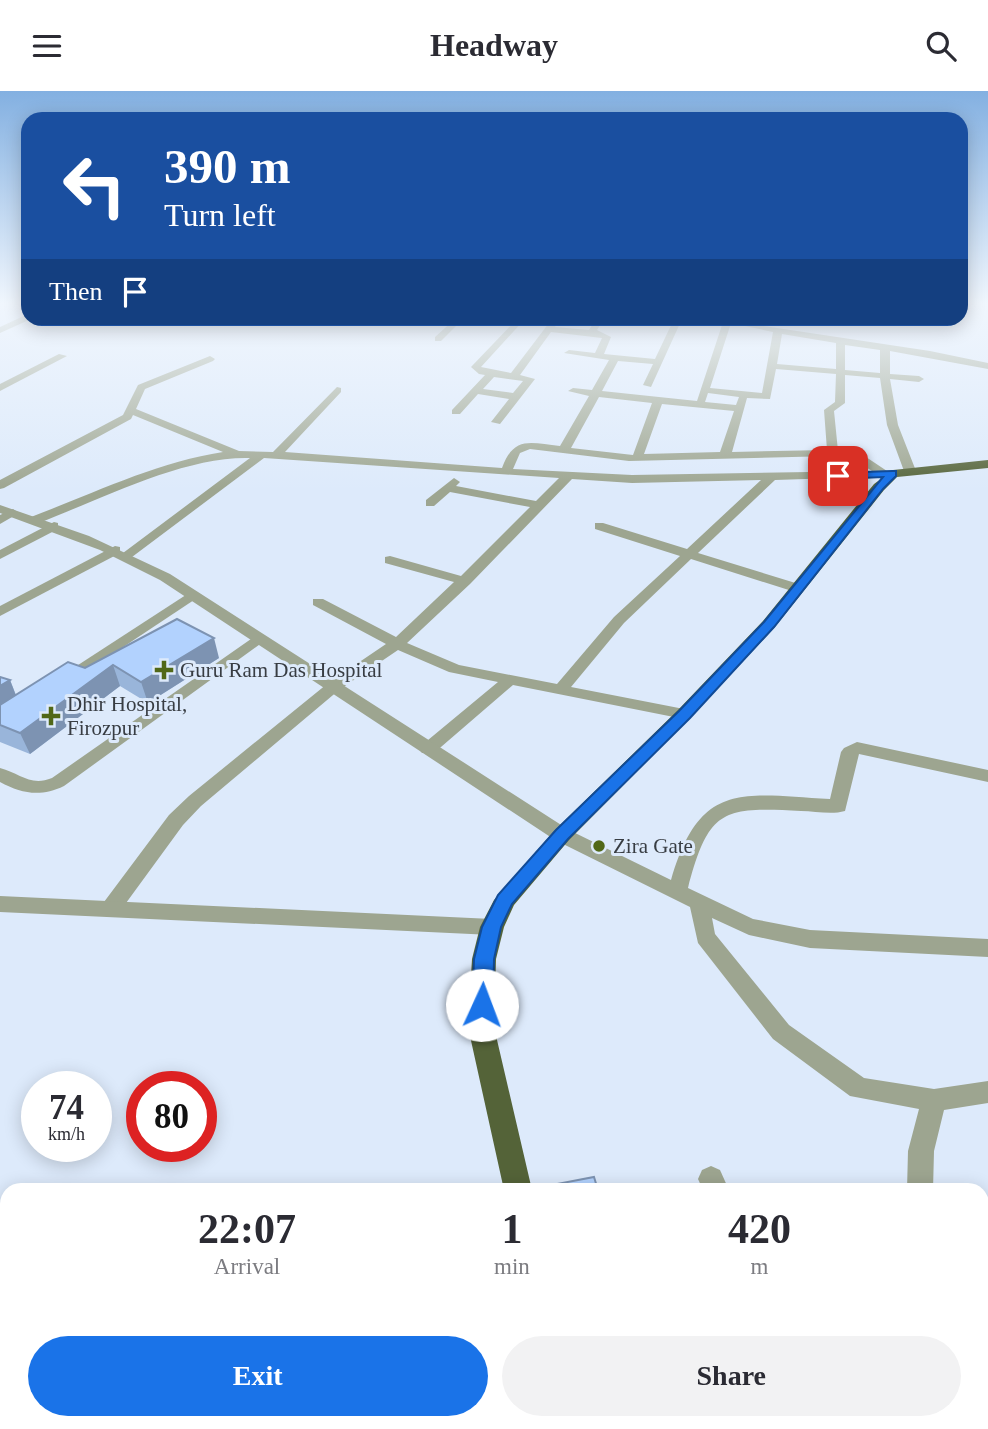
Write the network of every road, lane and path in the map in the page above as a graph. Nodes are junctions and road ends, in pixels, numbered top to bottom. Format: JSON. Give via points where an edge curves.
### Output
{"nodes":[{"id":1,"x":42,"y":366,"type":"edge"},
{"id":2,"x":192,"y":366,"type":"edge"},
{"id":3,"x":477,"y":366,"type":"edge"},
{"id":4,"x":521,"y":366,"type":"edge"},
{"id":5,"x":610,"y":366,"type":"edge"},
{"id":6,"x":656,"y":366,"type":"edge"},
{"id":7,"x":711,"y":366,"type":"edge"},
{"id":8,"x":772,"y":366,"type":"edge"},
{"id":9,"x":778,"y":366,"type":"edge"},
{"id":10,"x":839,"y":366,"type":"edge"},
{"id":11,"x":884,"y":366,"type":"edge"},
{"id":12,"x":839,"y":371,"type":"junction"},
{"id":13,"x":492,"y":373,"type":"junction"},
{"id":14,"x":514,"y":376,"type":"junction"},
{"id":15,"x":884,"y":376,"type":"junction"},
{"id":16,"x":919,"y":379,"type":"dead end"},
{"id":17,"x":648,"y":385,"type":"dead end"},
{"id":18,"x":0,"y":388,"type":"edge"},
{"id":19,"x":337,"y":390,"type":"dead end"},
{"id":20,"x":705,"y":390,"type":"junction"},
{"id":21,"x":476,"y":391,"type":"junction"},
{"id":22,"x":573,"y":391,"type":"dead end"},
{"id":23,"x":594,"y":394,"type":"junction"},
{"id":24,"x":744,"y":395,"type":"junction"},
{"id":25,"x":517,"y":397,"type":"junction"},
{"id":26,"x":658,"y":401,"type":"junction"},
{"id":27,"x":699,"y":405,"type":"junction"},
{"id":28,"x":740,"y":409,"type":"junction"},
{"id":29,"x":131,"y":411,"type":"junction"},
{"id":30,"x":456,"y":412,"type":"dead end"},
{"id":31,"x":496,"y":422,"type":"dead end"},
{"id":32,"x":565,"y":450,"type":"junction"},
{"id":33,"x":833,"y":453,"type":"junction"},
{"id":34,"x":238,"y":454,"type":"junction"},
{"id":35,"x":269,"y":454,"type":"junction"},
{"id":36,"x":725,"y":455,"type":"junction"},
{"id":37,"x":637,"y":458,"type":"junction"},
{"id":38,"x":988,"y":464,"type":"edge"},
{"id":39,"x":467,"y":470,"type":"junction"},
{"id":40,"x":506,"y":472,"type":"junction"},
{"id":41,"x":896,"y":473,"type":"junction"},
{"id":42,"x":568,"y":475,"type":"junction"},
{"id":43,"x":770,"y":478,"type":"junction"},
{"id":44,"x":0,"y":485,"type":"edge"},
{"id":45,"x":447,"y":488,"type":"junction"},
{"id":46,"x":430,"y":503,"type":"dead end"},
{"id":47,"x":539,"y":505,"type":"junction"},
{"id":48,"x":4,"y":514,"type":"edge"},
{"id":49,"x":35,"y":520,"type":"junction"},
{"id":50,"x":54,"y":526,"type":"junction"},
{"id":51,"x":600,"y":526,"type":"dead end"},
{"id":52,"x":121,"y":553,"type":"junction"},
{"id":53,"x":689,"y":554,"type":"junction"},
{"id":54,"x":0,"y":555,"type":"edge"},
{"id":55,"x":390,"y":560,"type":"dead end"},
{"id":56,"x":465,"y":580,"type":"junction"},
{"id":57,"x":797,"y":588,"type":"junction"},
{"id":58,"x":192,"y":595,"type":"junction"},
{"id":59,"x":318,"y":602,"type":"dead end"},
{"id":60,"x":0,"y":612,"type":"edge"},
{"id":61,"x":258,"y":639,"type":"junction"},
{"id":62,"x":397,"y":644,"type":"junction"},
{"id":63,"x":510,"y":680,"type":"junction"},
{"id":64,"x":52,"y":687,"type":"edge"},
{"id":65,"x":333,"y":687,"type":"junction"},
{"id":66,"x":561,"y":689,"type":"junction"},
{"id":67,"x":684,"y":714,"type":"junction"},
{"id":68,"x":429,"y":749,"type":"junction"},
{"id":69,"x":0,"y":774,"type":"edge"},
{"id":70,"x":988,"y":776,"type":"edge"},
{"id":71,"x":562,"y":835,"type":"junction"},
{"id":72,"x":677,"y":893,"type":"junction"},
{"id":73,"x":0,"y":904,"type":"edge"},
{"id":74,"x":700,"y":905,"type":"junction"},
{"id":75,"x":111,"y":908,"type":"junction"},
{"id":76,"x":492,"y":927,"type":"junction"},
{"id":77,"x":988,"y":948,"type":"edge"},
{"id":78,"x":988,"y":1092,"type":"edge"},
{"id":79,"x":934,"y":1100,"type":"junction"},
{"id":80,"x":515,"y":1183,"type":"edge"},
{"id":81,"x":920,"y":1183,"type":"edge"}],
"edges":[{"from":1,"to":18,"type":"street"},
{"from":2,"to":29,"type":"street","via":[[141,387]]},
{"from":3,"to":13,"type":"street"},
{"from":4,"to":14,"type":"street"},
{"from":5,"to":23,"type":"street"},
{"from":6,"to":17,"type":"street"},
{"from":7,"to":20,"type":"street"},
{"from":8,"to":24,"type":"street","via":[[765,397]]},
{"from":9,"to":12,"type":"street"},
{"from":10,"to":12,"type":"street"},
{"from":11,"to":15,"type":"street"},
{"from":12,"to":15,"type":"street"},
{"from":12,"to":33,"type":"street","via":[[840,403],[829,410]]},
{"from":13,"to":14,"type":"street"},
{"from":13,"to":21,"type":"street"},
{"from":14,"to":25,"type":"street","via":[[531,381]]},
{"from":15,"to":16,"type":"street"},
{"from":15,"to":41,"type":"street"},
{"from":19,"to":35,"type":"street"},
{"from":20,"to":24,"type":"street"},
{"from":20,"to":27,"type":"street"},
{"from":21,"to":25,"type":"street"},
{"from":21,"to":30,"type":"street"},
{"from":22,"to":23,"type":"street"},
{"from":23,"to":26,"type":"street"},
{"from":23,"to":32,"type":"street"},
{"from":24,"to":28,"type":"street"},
{"from":25,"to":31,"type":"street"},
{"from":26,"to":27,"type":"street"},
{"from":26,"to":37,"type":"street"},
{"from":27,"to":28,"type":"street"},
{"from":28,"to":36,"type":"street"},
{"from":29,"to":34,"type":"street"},
{"from":29,"to":44,"type":"street","via":[[120,422]]},
{"from":32,"to":37,"type":"street"},
{"from":32,"to":40,"type":"street","via":[[518,447]]},
{"from":33,"to":36,"type":"street"},
{"from":33,"to":41,"type":"street"},
{"from":34,"to":35,"type":"street"},
{"from":34,"to":49,"type":"street","via":[[176,467]]},
{"from":35,"to":39,"type":"street"},
{"from":35,"to":52,"type":"street"},
{"from":36,"to":37,"type":"street"},
{"from":38,"to":41,"type":"highway"},
{"from":39,"to":40,"type":"street"},
{"from":39,"to":45,"type":"street"},
{"from":40,"to":42,"type":"street"},
{"from":41,"to":43,"type":"street"},
{"from":41,"to":57,"type":"highway","via":[[879,487]]},
{"from":42,"to":43,"type":"street","via":[[654,480]]},
{"from":42,"to":47,"type":"street"},
{"from":43,"to":53,"type":"street"},
{"from":45,"to":46,"type":"street"},
{"from":45,"to":47,"type":"street"},
{"from":47,"to":56,"type":"street"},
{"from":48,"to":49,"type":"street"},
{"from":49,"to":50,"type":"street"},
{"from":50,"to":52,"type":"street"},
{"from":50,"to":54,"type":"street"},
{"from":51,"to":53,"type":"street"},
{"from":52,"to":58,"type":"street"},
{"from":52,"to":60,"type":"street"},
{"from":53,"to":57,"type":"street"},
{"from":53,"to":66,"type":"street","via":[[619,620]]},
{"from":55,"to":56,"type":"street"},
{"from":56,"to":62,"type":"street"},
{"from":57,"to":67,"type":"highway"},
{"from":58,"to":61,"type":"street"},
{"from":58,"to":64,"type":"street"},
{"from":59,"to":62,"type":"street"},
{"from":61,"to":65,"type":"street"},
{"from":61,"to":69,"type":"street","via":[[58,782],[35,790]]},
{"from":62,"to":63,"type":"street","via":[[455,669]]},
{"from":62,"to":65,"type":"street"},
{"from":63,"to":66,"type":"street"},
{"from":63,"to":68,"type":"street"},
{"from":65,"to":68,"type":"street"},
{"from":65,"to":75,"type":"street","via":[[195,801]]},
{"from":66,"to":67,"type":"street"},
{"from":67,"to":71,"type":"highway"},
{"from":68,"to":71,"type":"street"},
{"from":70,"to":72,"type":"street","via":[[857,748],[850,752],[838,806],[777,803],[724,807],[703,826]]},
{"from":71,"to":72,"type":"street"},
{"from":71,"to":76,"type":"highway","via":[[505,900]]},
{"from":72,"to":74,"type":"street"},
{"from":73,"to":75,"type":"street"},
{"from":74,"to":77,"type":"street","via":[[749,927],[810,939]]},
{"from":74,"to":79,"type":"street","via":[[705,937],[780,1032],[859,1088]]},
{"from":75,"to":76,"type":"street"},
{"from":76,"to":80,"type":"highway","via":[[484,959],[481,1027]]},
{"from":78,"to":79,"type":"street"},
{"from":79,"to":81,"type":"street","via":[[921,1151]]}]}
